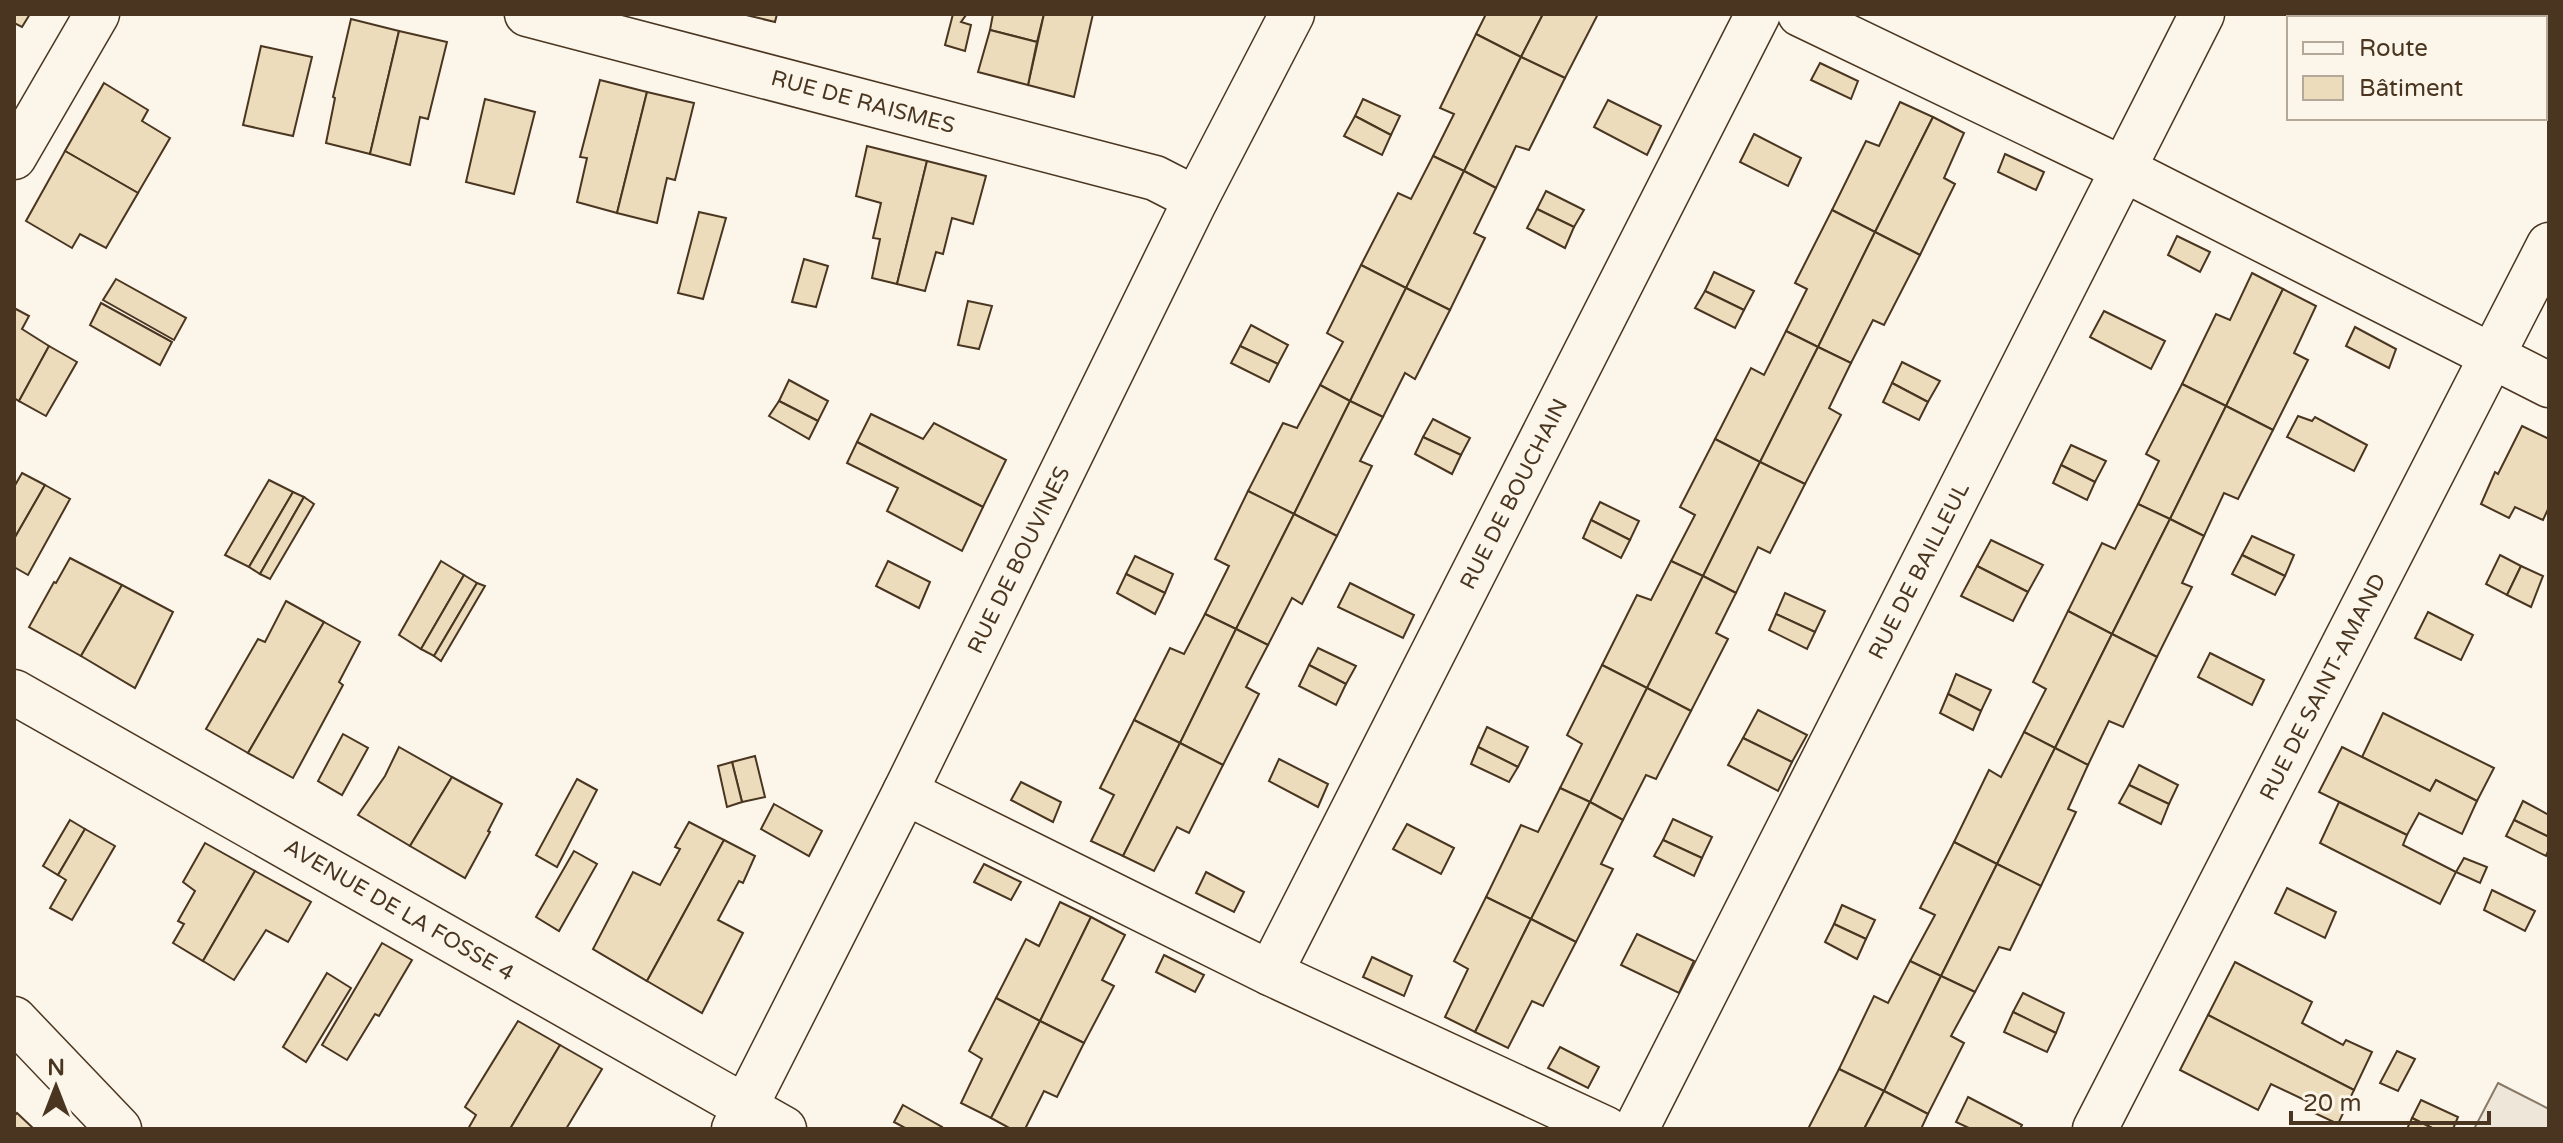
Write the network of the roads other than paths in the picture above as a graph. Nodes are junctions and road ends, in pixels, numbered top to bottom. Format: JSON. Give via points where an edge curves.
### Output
{"nodes":[{"id":1,"x":97,"y":14,"type":"edge"},
{"id":2,"x":527,"y":14,"type":"edge"},
{"id":3,"x":1292,"y":14,"type":"edge"},
{"id":4,"x":1758,"y":14,"type":"edge"},
{"id":5,"x":1800,"y":14,"type":"edge"},
{"id":6,"x":2202,"y":14,"type":"edge"},
{"id":7,"x":14,"y":157,"type":"edge"},
{"id":8,"x":2123,"y":169,"type":"junction"},
{"id":9,"x":1196,"y":199,"type":"junction"},
{"id":10,"x":2549,"y":245,"type":"edge"},
{"id":11,"x":2494,"y":357,"type":"junction"},
{"id":12,"x":2549,"y":385,"type":"edge"},
{"id":13,"x":14,"y":692,"type":"edge"},
{"id":14,"x":905,"y":792,"type":"junction"},
{"id":15,"x":1270,"y":973,"type":"junction"},
{"id":16,"x":14,"y":1019,"type":"edge"},
{"id":17,"x":740,"y":1118,"type":"edge"},
{"id":18,"x":119,"y":1129,"type":"edge"},
{"id":19,"x":784,"y":1129,"type":"edge"},
{"id":20,"x":1606,"y":1129,"type":"edge"},
{"id":21,"x":1636,"y":1129,"type":"edge"},
{"id":22,"x":2095,"y":1129,"type":"edge"}],
"edges":[{"from":1,"to":7,"type":"street"},
{"from":2,"to":9,"type":"street","name":"RUE DE RAISMES","via":[[1155,178]]},
{"from":3,"to":9,"type":"street","name":"RUE DE BOUVINES"},
{"from":4,"to":15,"type":"street","name":"RUE DE BOUCHAIN"},
{"from":5,"to":8,"type":"street"},
{"from":6,"to":8,"type":"street","name":"RUE DE BAILLEUL"},
{"from":8,"to":11,"type":"street"},
{"from":8,"to":21,"type":"street","name":"RUE DE BAILLEUL"},
{"from":9,"to":14,"type":"street","name":"RUE DE BOUVINES"},
{"from":10,"to":11,"type":"street","name":"RUE DE SAINT-AMAND"},
{"from":11,"to":12,"type":"street"},
{"from":11,"to":22,"type":"street","name":"RUE DE SAINT-AMAND"},
{"from":13,"to":17,"type":"street","name":"AVENUE DE LA FOSSE 4"},
{"from":14,"to":15,"type":"street"},
{"from":14,"to":17,"type":"street","name":"RUE DE BOUVINES"},
{"from":15,"to":20,"type":"street"},
{"from":16,"to":18,"type":"street"},
{"from":17,"to":19,"type":"street","name":"AVENUE DE LA FOSSE 4"}]}
